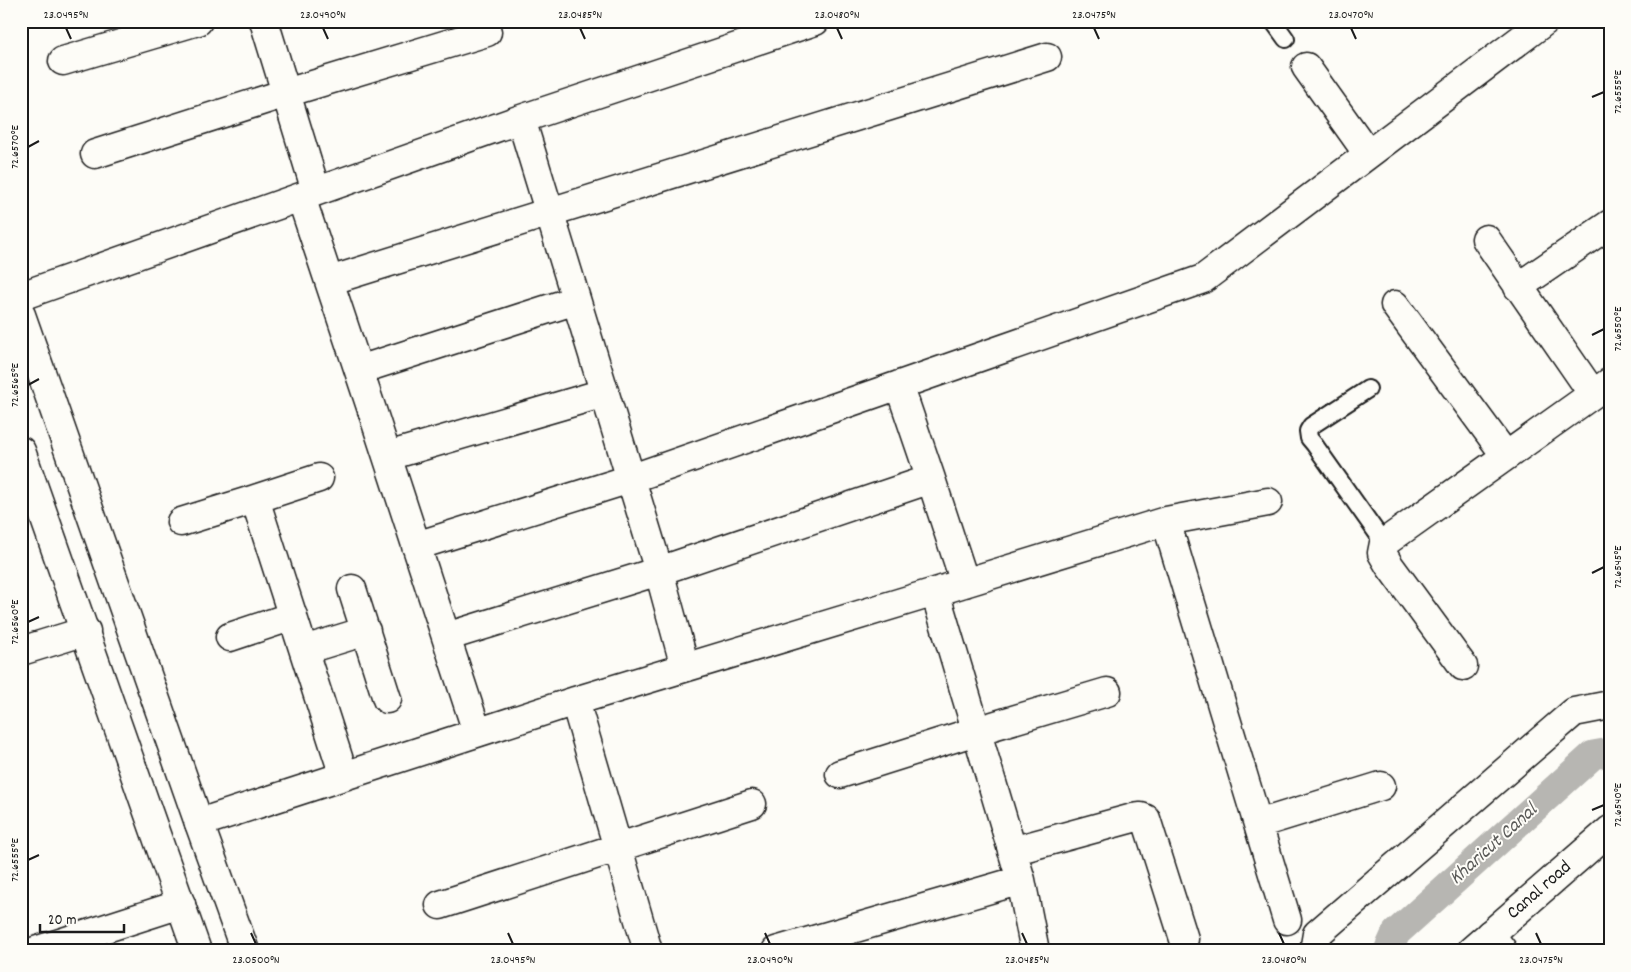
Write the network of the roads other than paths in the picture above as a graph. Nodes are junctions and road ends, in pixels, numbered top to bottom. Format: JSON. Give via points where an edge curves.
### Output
{"nodes":[{"id":1,"x":198,"y":21,"type":"edge"},
{"id":2,"x":264,"y":21,"type":"edge"},
{"id":3,"x":815,"y":21,"type":"edge"},
{"id":4,"x":1273,"y":21,"type":"edge"},
{"id":5,"x":1545,"y":21,"type":"edge"},
{"id":6,"x":487,"y":32,"type":"dead end"},
{"id":7,"x":1286,"y":39,"type":"dead end"},
{"id":8,"x":1047,"y":58,"type":"dead end"},
{"id":9,"x":63,"y":61,"type":"dead end"},
{"id":10,"x":1306,"y":67,"type":"dead end"},
{"id":11,"x":286,"y":93,"type":"junction"},
{"id":12,"x":521,"y":119,"type":"junction"},
{"id":13,"x":95,"y":154,"type":"dead end"},
{"id":14,"x":1368,"y":154,"type":"junction"},
{"id":15,"x":309,"y":194,"type":"junction"},
{"id":16,"x":550,"y":212,"type":"junction"},
{"id":17,"x":1610,"y":224,"type":"edge"},
{"id":18,"x":1486,"y":239,"type":"dead end"},
{"id":19,"x":330,"y":281,"type":"junction"},
{"id":20,"x":1518,"y":287,"type":"junction"},
{"id":21,"x":21,"y":296,"type":"edge"},
{"id":22,"x":576,"y":300,"type":"junction"},
{"id":23,"x":1395,"y":305,"type":"dead end"},
{"id":24,"x":21,"y":314,"type":"edge"},
{"id":25,"x":359,"y":370,"type":"junction"},
{"id":26,"x":899,"y":385,"type":"junction"},
{"id":27,"x":1601,"y":388,"type":"edge"},
{"id":28,"x":1368,"y":389,"type":"dead end"},
{"id":29,"x":604,"y":393,"type":"junction"},
{"id":30,"x":21,"y":451,"type":"edge"},
{"id":31,"x":388,"y":456,"type":"junction"},
{"id":32,"x":1506,"y":456,"type":"junction"},
{"id":33,"x":319,"y":478,"type":"dead end"},
{"id":34,"x":630,"y":479,"type":"junction"},
{"id":35,"x":931,"y":479,"type":"junction"},
{"id":36,"x":255,"y":499,"type":"junction"},
{"id":37,"x":1268,"y":502,"type":"dead end"},
{"id":38,"x":1166,"y":521,"type":"junction"},
{"id":39,"x":181,"y":522,"type":"dead end"},
{"id":40,"x":1384,"y":543,"type":"junction"},
{"id":41,"x":416,"y":546,"type":"junction"},
{"id":42,"x":659,"y":571,"type":"junction"},
{"id":43,"x":965,"y":583,"type":"junction"},
{"id":44,"x":352,"y":589,"type":"dead end"},
{"id":45,"x":935,"y":592,"type":"junction"},
{"id":46,"x":293,"y":616,"type":"junction"},
{"id":47,"x":86,"y":631,"type":"junction"},
{"id":48,"x":366,"y":632,"type":"junction"},
{"id":49,"x":230,"y":637,"type":"dead end"},
{"id":50,"x":446,"y":637,"type":"junction"},
{"id":51,"x":304,"y":650,"type":"junction"},
{"id":52,"x":21,"y":652,"type":"edge"},
{"id":53,"x":1463,"y":666,"type":"dead end"},
{"id":54,"x":685,"y":667,"type":"junction"},
{"id":55,"x":1107,"y":692,"type":"dead end"},
{"id":56,"x":387,"y":698,"type":"dead end"},
{"id":57,"x":575,"y":700,"type":"junction"},
{"id":58,"x":1610,"y":705,"type":"edge"},
{"id":59,"x":976,"y":731,"type":"junction"},
{"id":60,"x":477,"y":732,"type":"junction"},
{"id":61,"x":840,"y":774,"type":"dead end"},
{"id":62,"x":344,"y":776,"type":"junction"},
{"id":63,"x":1381,"y":786,"type":"dead end"},
{"id":64,"x":752,"y":804,"type":"dead end"},
{"id":65,"x":199,"y":823,"type":"junction"},
{"id":66,"x":1258,"y":824,"type":"junction"},
{"id":67,"x":1610,"y":830,"type":"edge"},
{"id":68,"x":618,"y":848,"type":"junction"},
{"id":69,"x":1012,"y":851,"type":"junction"},
{"id":70,"x":1021,"y":880,"type":"junction"},
{"id":71,"x":181,"y":904,"type":"junction"},
{"id":72,"x":440,"y":905,"type":"dead end"},
{"id":73,"x":1287,"y":920,"type":"dead end"},
{"id":74,"x":21,"y":935,"type":"edge"},
{"id":75,"x":1184,"y":939,"type":"dead end"},
{"id":76,"x":1488,"y":945,"type":"edge"},
{"id":77,"x":26,"y":951,"type":"edge"},
{"id":78,"x":35,"y":951,"type":"edge"},
{"id":79,"x":197,"y":951,"type":"edge"},
{"id":80,"x":245,"y":951,"type":"edge"},
{"id":81,"x":648,"y":951,"type":"edge"},
{"id":82,"x":776,"y":951,"type":"edge"},
{"id":83,"x":1035,"y":951,"type":"edge"},
{"id":84,"x":1314,"y":951,"type":"edge"}],
"edges":[{"from":1,"to":9,"type":"street"},
{"from":2,"to":11,"type":"street"},
{"from":3,"to":12,"type":"street"},
{"from":4,"to":7,"type":"lane"},
{"from":5,"to":14,"type":"street"},
{"from":6,"to":11,"type":"street"},
{"from":8,"to":16,"type":"street"},
{"from":10,"to":14,"type":"street"},
{"from":11,"to":13,"type":"street"},
{"from":11,"to":15,"type":"street"},
{"from":12,"to":15,"type":"street"},
{"from":12,"to":16,"type":"street"},
{"from":14,"to":26,"type":"street","via":[[1203,279]]},
{"from":15,"to":19,"type":"street"},
{"from":15,"to":21,"type":"street"},
{"from":16,"to":19,"type":"street"},
{"from":16,"to":22,"type":"street"},
{"from":17,"to":20,"type":"street"},
{"from":18,"to":20,"type":"street"},
{"from":19,"to":25,"type":"street"},
{"from":20,"to":27,"type":"street"},
{"from":22,"to":25,"type":"street"},
{"from":22,"to":29,"type":"street"},
{"from":23,"to":32,"type":"street"},
{"from":24,"to":65,"type":"street"},
{"from":25,"to":31,"type":"street"},
{"from":26,"to":34,"type":"street"},
{"from":26,"to":35,"type":"street"},
{"from":27,"to":32,"type":"street"},
{"from":28,"to":40,"type":"lane","via":[[1308,431],[1309,438]]},
{"from":29,"to":31,"type":"street"},
{"from":29,"to":34,"type":"street"},
{"from":30,"to":47,"type":"street"},
{"from":31,"to":41,"type":"street"},
{"from":32,"to":40,"type":"street"},
{"from":33,"to":36,"type":"street"},
{"from":34,"to":41,"type":"street"},
{"from":34,"to":42,"type":"street"},
{"from":35,"to":42,"type":"street"},
{"from":35,"to":43,"type":"street"},
{"from":36,"to":39,"type":"street"},
{"from":36,"to":46,"type":"street"},
{"from":37,"to":38,"type":"street"},
{"from":38,"to":43,"type":"street"},
{"from":38,"to":66,"type":"street"},
{"from":40,"to":53,"type":"street","via":[[1382,553],[1389,565]]},
{"from":41,"to":50,"type":"street"},
{"from":42,"to":50,"type":"street"},
{"from":42,"to":54,"type":"street"},
{"from":43,"to":45,"type":"street"},
{"from":44,"to":48,"type":"street"},
{"from":45,"to":54,"type":"street"},
{"from":45,"to":59,"type":"street"},
{"from":46,"to":49,"type":"street"},
{"from":46,"to":51,"type":"street"},
{"from":47,"to":52,"type":"street"},
{"from":47,"to":71,"type":"street"},
{"from":48,"to":51,"type":"street"},
{"from":48,"to":56,"type":"street"},
{"from":50,"to":60,"type":"street"},
{"from":51,"to":62,"type":"street"},
{"from":54,"to":57,"type":"street"},
{"from":55,"to":59,"type":"street"},
{"from":57,"to":60,"type":"street"},
{"from":57,"to":68,"type":"street"},
{"from":58,"to":84,"type":"street","via":[[1574,712],[1317,934]]},
{"from":59,"to":61,"type":"street"},
{"from":59,"to":69,"type":"street"},
{"from":60,"to":62,"type":"street"},
{"from":62,"to":65,"type":"street"},
{"from":63,"to":66,"type":"street"},
{"from":64,"to":68,"type":"street"},
{"from":65,"to":80,"type":"street"},
{"from":66,"to":73,"type":"street"},
{"from":67,"to":76,"type":"street","name":"Canal road"},
{"from":68,"to":72,"type":"street"},
{"from":68,"to":81,"type":"street"},
{"from":69,"to":70,"type":"street"},
{"from":69,"to":75,"type":"street","via":[[1141,817],[1148,824]]},
{"from":70,"to":82,"type":"street"},
{"from":70,"to":83,"type":"street"},
{"from":71,"to":78,"type":"street"},
{"from":71,"to":79,"type":"street"},
{"from":74,"to":77,"type":"street"}]}
